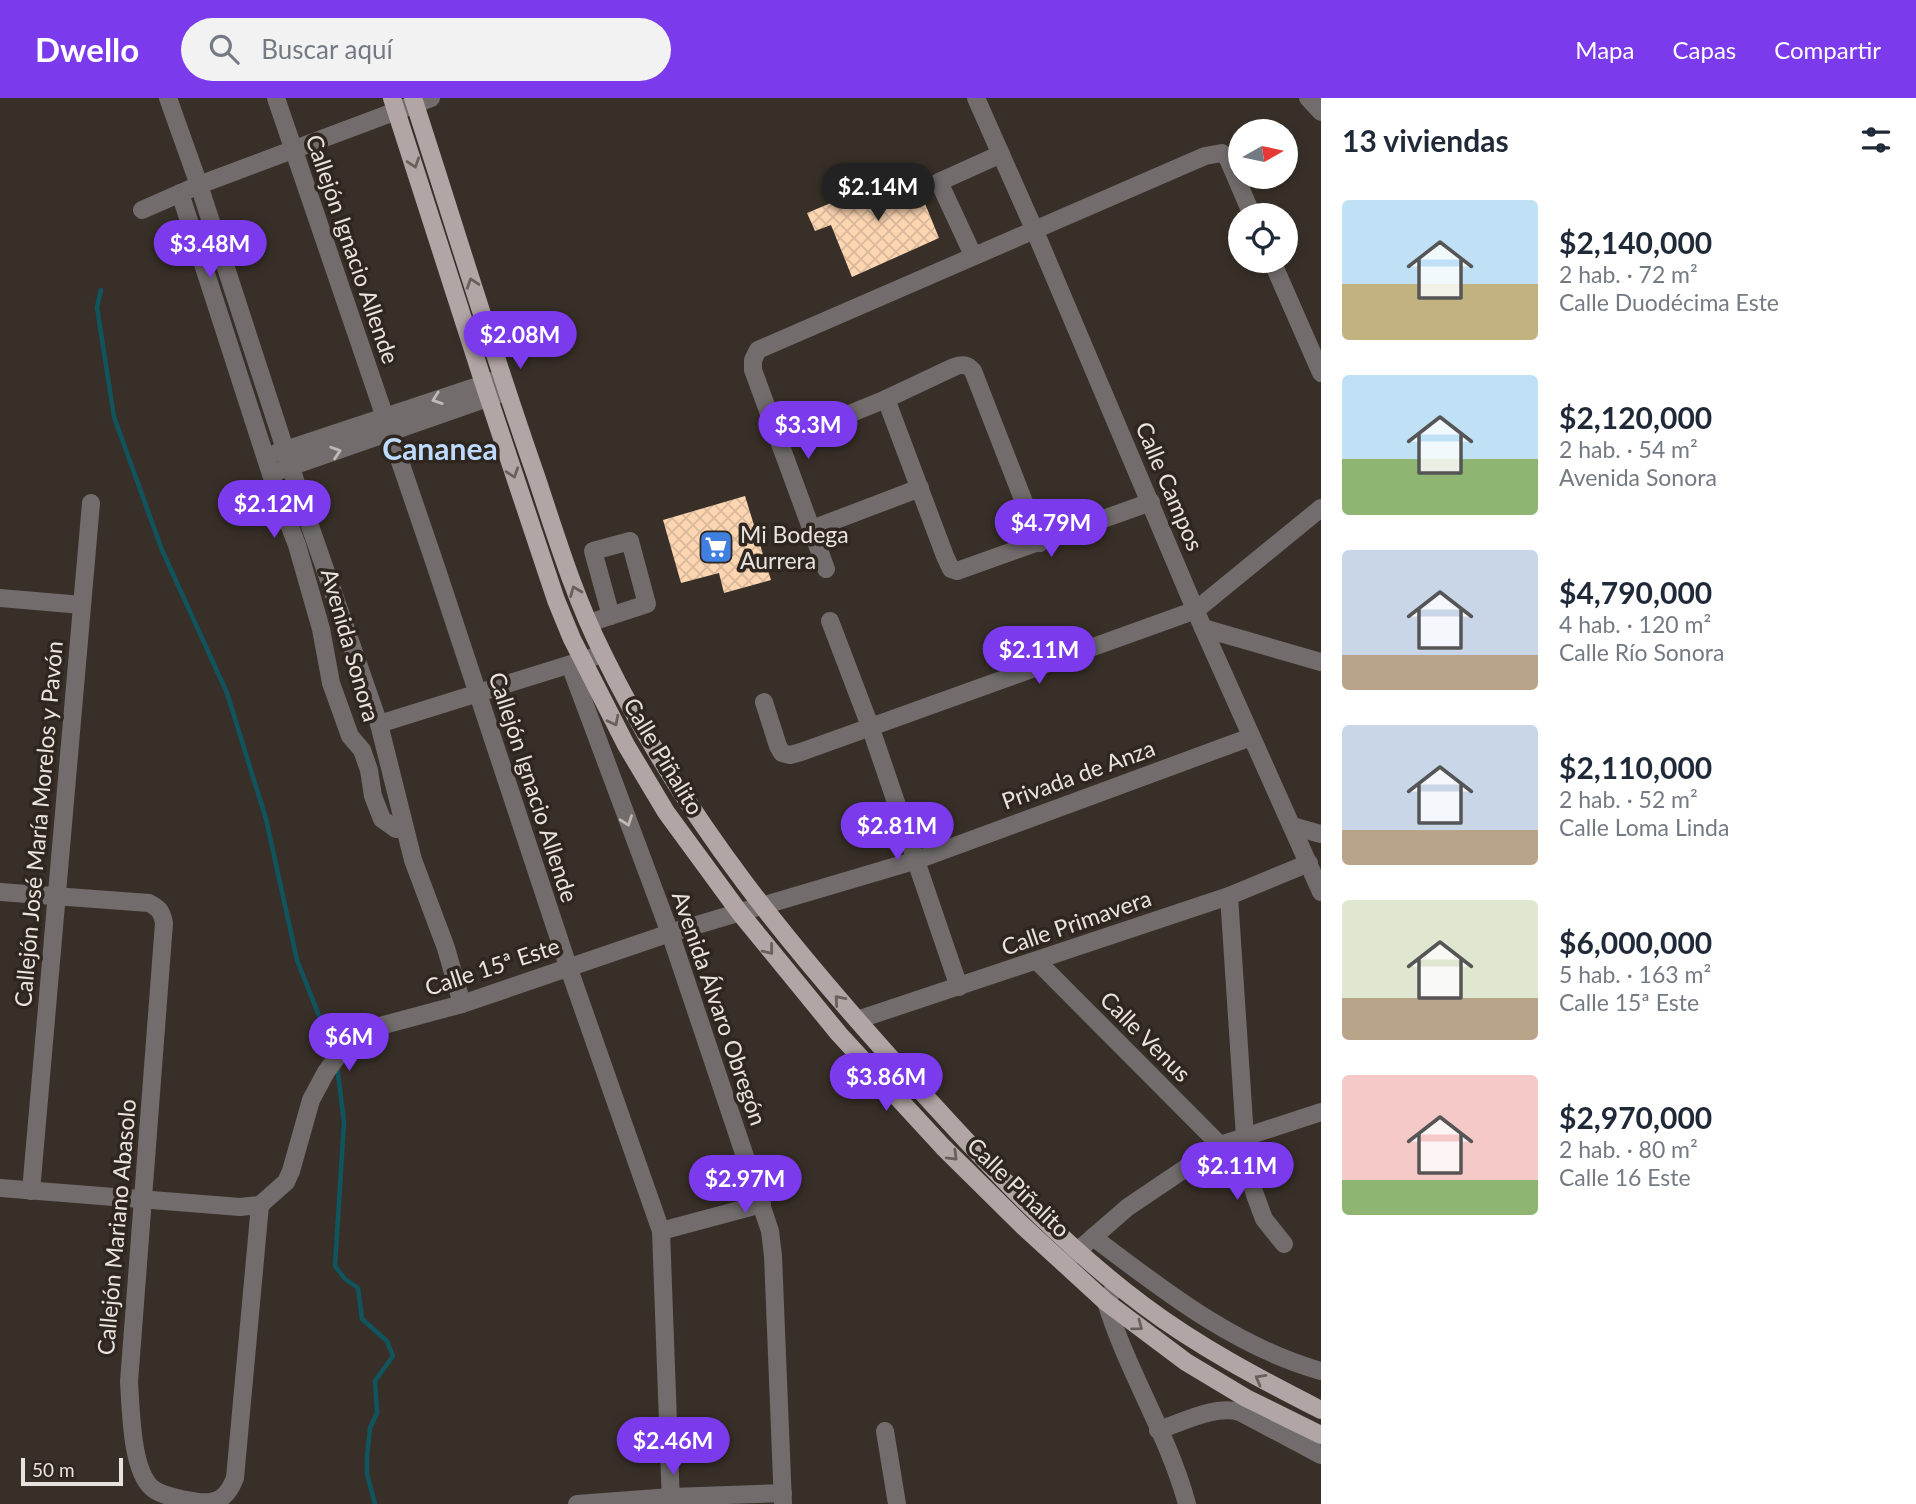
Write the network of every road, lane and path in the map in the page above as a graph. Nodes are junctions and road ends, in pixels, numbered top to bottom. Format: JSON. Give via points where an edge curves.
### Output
{"nodes":[{"id":1,"x":168,"y":98,"type":"edge"},
{"id":2,"x":276,"y":98,"type":"edge"},
{"id":3,"x":976,"y":98,"type":"edge"},
{"id":4,"x":1308,"y":98,"type":"edge"},
{"id":5,"x":420,"y":100,"type":"edge"},
{"id":6,"x":395,"y":105,"type":"edge"},
{"id":7,"x":1321,"y":112,"type":"edge"},
{"id":8,"x":293,"y":149,"type":"junction"},
{"id":9,"x":1001,"y":154,"type":"junction"},
{"id":10,"x":199,"y":185,"type":"junction"},
{"id":11,"x":180,"y":193,"type":"junction"},
{"id":12,"x":1247,"y":203,"type":"edge"},
{"id":13,"x":142,"y":210,"type":"dead end"},
{"id":14,"x":1034,"y":229,"type":"junction"},
{"id":15,"x":973,"y":255,"type":"junction"},
{"id":16,"x":1277,"y":273,"type":"edge"},
{"id":17,"x":1321,"y":373,"type":"edge"},
{"id":18,"x":505,"y":385,"type":"junction"},
{"id":19,"x":486,"y":391,"type":"junction"},
{"id":20,"x":886,"y":399,"type":"junction"},
{"id":21,"x":387,"y":425,"type":"junction"},
{"id":22,"x":781,"y":442,"type":"junction"},
{"id":23,"x":266,"y":456,"type":"junction"},
{"id":24,"x":289,"y":458,"type":"junction"},
{"id":25,"x":271,"y":474,"type":"junction"},
{"id":26,"x":920,"y":488,"type":"junction"},
{"id":27,"x":1150,"y":502,"type":"junction"},
{"id":28,"x":91,"y":503,"type":"dead end"},
{"id":29,"x":1321,"y":508,"type":"edge"},
{"id":30,"x":812,"y":529,"type":"junction"},
{"id":31,"x":1040,"y":543,"type":"junction"},
{"id":32,"x":826,"y":569,"type":"dead end"},
{"id":33,"x":0,"y":598,"type":"edge"},
{"id":34,"x":82,"y":606,"type":"junction"},
{"id":35,"x":1196,"y":610,"type":"junction"},
{"id":36,"x":611,"y":616,"type":"dead end"},
{"id":37,"x":830,"y":621,"type":"dead end"},
{"id":38,"x":589,"y":623,"type":"junction"},
{"id":39,"x":1203,"y":628,"type":"junction"},
{"id":40,"x":603,"y":654,"type":"junction"},
{"id":41,"x":577,"y":662,"type":"junction"},
{"id":42,"x":1321,"y":662,"type":"edge"},
{"id":43,"x":477,"y":693,"type":"junction"},
{"id":44,"x":764,"y":702,"type":"dead end"},
{"id":45,"x":379,"y":724,"type":"junction"},
{"id":46,"x":870,"y":726,"type":"junction"},
{"id":47,"x":1251,"y":737,"type":"junction"},
{"id":48,"x":404,"y":826,"type":"junction"},
{"id":49,"x":1292,"y":826,"type":"junction"},
{"id":50,"x":1321,"y":834,"type":"edge"},
{"id":51,"x":917,"y":860,"type":"junction"},
{"id":52,"x":1309,"y":863,"type":"junction"},
{"id":53,"x":0,"y":892,"type":"edge"},
{"id":54,"x":1321,"y":892,"type":"edge"},
{"id":55,"x":1229,"y":896,"type":"junction"},
{"id":56,"x":56,"y":897,"type":"junction"},
{"id":57,"x":761,"y":907,"type":"junction"},
{"id":58,"x":740,"y":914,"type":"junction"},
{"id":59,"x":670,"y":933,"type":"junction"},
{"id":60,"x":1038,"y":962,"type":"junction"},
{"id":61,"x":568,"y":966,"type":"junction"},
{"id":62,"x":958,"y":987,"type":"junction"},
{"id":63,"x":462,"y":1004,"type":"junction"},
{"id":64,"x":857,"y":1020,"type":"junction"},
{"id":65,"x":1321,"y":1112,"type":"edge"},
{"id":66,"x":1245,"y":1137,"type":"junction"},
{"id":67,"x":1220,"y":1145,"type":"junction"},
{"id":68,"x":0,"y":1188,"type":"edge"},
{"id":69,"x":31,"y":1191,"type":"junction"},
{"id":70,"x":144,"y":1199,"type":"junction"},
{"id":71,"x":762,"y":1204,"type":"junction"},
{"id":72,"x":260,"y":1205,"type":"junction"},
{"id":73,"x":661,"y":1231,"type":"junction"},
{"id":74,"x":1093,"y":1237,"type":"junction"},
{"id":75,"x":1284,"y":1244,"type":"dead end"},
{"id":76,"x":1077,"y":1251,"type":"junction"},
{"id":77,"x":1063,"y":1264,"type":"junction"},
{"id":78,"x":1116,"y":1285,"type":"junction"},
{"id":79,"x":1106,"y":1302,"type":"junction"},
{"id":80,"x":1321,"y":1371,"type":"edge"},
{"id":81,"x":1321,"y":1410,"type":"edge"},
{"id":82,"x":1158,"y":1430,"type":"junction"},
{"id":83,"x":885,"y":1432,"type":"dead end"},
{"id":84,"x":1321,"y":1435,"type":"edge"},
{"id":85,"x":1321,"y":1455,"type":"edge"},
{"id":86,"x":783,"y":1498,"type":"edge"},
{"id":87,"x":671,"y":1500,"type":"edge"},
{"id":88,"x":202,"y":1503,"type":"edge"},
{"id":89,"x":577,"y":1504,"type":"edge"},
{"id":90,"x":897,"y":1504,"type":"edge"},
{"id":91,"x":1187,"y":1504,"type":"edge"}],
"edges":[{"from":1,"to":10,"type":"street"},
{"from":2,"to":8,"type":"street","name":"Callejón Ignacio Allende"},
{"from":3,"to":9,"type":"street","name":"Calle Campos"},
{"from":4,"to":7,"type":"street"},
{"from":5,"to":6,"type":"street"},
{"from":18,"to":5,"type":"main road","one_way":true},
{"from":6,"to":8,"type":"street"},
{"from":6,"to":19,"type":"main road","name":"Avenida Álvaro Obregón","one_way":true},
{"from":8,"to":10,"type":"street"},
{"from":8,"to":21,"type":"street","name":"Callejón Ignacio Allende"},
{"from":9,"to":14,"type":"street","name":"Calle Campos"},
{"from":9,"to":15,"type":"street","via":[[939,182]]},
{"from":10,"to":11,"type":"street"},
{"from":10,"to":24,"type":"street"},
{"from":11,"to":13,"type":"street"},
{"from":11,"to":23,"type":"street","name":"Avenida Sonora"},
{"from":12,"to":14,"type":"street","via":[[1228,159],[1215,153]]},
{"from":14,"to":15,"type":"street"},
{"from":14,"to":27,"type":"street","name":"Calle Campos"},
{"from":15,"to":22,"type":"street","via":[[758,350],[754,370]]},
{"from":16,"to":17,"type":"street"},
{"from":18,"to":19,"type":"street"},
{"from":38,"to":18,"type":"main road","one_way":true},
{"from":19,"to":21,"type":"street"},
{"from":19,"to":41,"type":"main road","name":"Avenida Álvaro Obregón","one_way":true},
{"from":20,"to":22,"type":"street"},
{"from":20,"to":26,"type":"street"},
{"from":20,"to":31,"type":"street","via":[[954,367],[968,366]]},
{"from":21,"to":24,"type":"street"},
{"from":21,"to":43,"type":"street","name":"Callejón Ignacio Allende"},
{"from":22,"to":30,"type":"street"},
{"from":23,"to":24,"type":"street"},
{"from":23,"to":25,"type":"street","name":"Avenida Sonora"},
{"from":24,"to":25,"type":"street"},
{"from":24,"to":45,"type":"street","name":"Avenida Sonora"},
{"from":25,"to":48,"type":"street","name":"Avenida Sonora","via":[[297,545],[331,683],[350,736],[362,750],[382,819],[396,829]]},
{"from":26,"to":30,"type":"street"},
{"from":26,"to":31,"type":"street","via":[[951,569],[963,570]]},
{"from":27,"to":31,"type":"street"},
{"from":27,"to":35,"type":"street","name":"Calle Campos"},
{"from":28,"to":34,"type":"street","name":"Callejón José María Morelos y Pavón"},
{"from":29,"to":35,"type":"street"},
{"from":30,"to":32,"type":"street"},
{"from":33,"to":34,"type":"street"},
{"from":34,"to":56,"type":"street","name":"Callejón José María Morelos y Pavón"},
{"from":35,"to":39,"type":"street","name":"Calle Campos"},
{"from":35,"to":46,"type":"street"},
{"from":36,"to":38,"type":"street"},
{"from":37,"to":46,"type":"street"},
{"from":38,"to":40,"type":"main road"},
{"from":39,"to":42,"type":"street"},
{"from":39,"to":47,"type":"street","name":"Calle Campos"},
{"from":40,"to":41,"type":"street"},
{"from":40,"to":57,"type":"main road","name":"Calle Piñalito","via":[[685,799]]},
{"from":41,"to":43,"type":"street"},
{"from":41,"to":58,"type":"main road","name":"Calle Piñalito","one_way":true,"via":[[666,812]]},
{"from":41,"to":59,"type":"street","name":"Avenida Álvaro Obregón","one_way":true},
{"from":43,"to":45,"type":"street"},
{"from":43,"to":61,"type":"street","name":"Callejón Ignacio Allende"},
{"from":44,"to":46,"type":"street","via":[[778,746],[790,755]]},
{"from":45,"to":48,"type":"street","name":"Avenida Sonora"},
{"from":46,"to":51,"type":"street"},
{"from":47,"to":49,"type":"street","name":"Calle Campos"},
{"from":47,"to":51,"type":"street","name":"Privada de Anza"},
{"from":48,"to":63,"type":"street","name":"Avenida Sonora"},
{"from":49,"to":50,"type":"street"},
{"from":49,"to":52,"type":"street","name":"Calle Campos"},
{"from":51,"to":57,"type":"street","name":"Privada de Anza"},
{"from":51,"to":62,"type":"street"},
{"from":52,"to":54,"type":"street","name":"Calle Campos"},
{"from":52,"to":55,"type":"street","name":"Calle Primavera"},
{"from":53,"to":56,"type":"street"},
{"from":55,"to":60,"type":"street","name":"Calle Primavera"},
{"from":55,"to":66,"type":"street"},
{"from":56,"to":69,"type":"street","name":"Callejón José María Morelos y Pavón"},
{"from":56,"to":70,"type":"street","name":"Callejón Mariano Abasolo","via":[[149,903],[162,913]]},
{"from":57,"to":58,"type":"street","name":"Calle 15ª Este"},
{"from":64,"to":57,"type":"main road","name":"Calle Piñalito","one_way":true},
{"from":58,"to":59,"type":"street","name":"Calle 15ª Este"},
{"from":58,"to":77,"type":"main road","name":"Calle Piñalito","one_way":true,"via":[[847,1043],[943,1147]]},
{"from":59,"to":61,"type":"street","name":"Calle 15ª Este"},
{"from":59,"to":71,"type":"street","name":"Avenida Álvaro Obregón"},
{"from":60,"to":62,"type":"street","name":"Calle Primavera"},
{"from":60,"to":67,"type":"street","name":"Calle Venus"},
{"from":61,"to":63,"type":"street","name":"Calle 15ª Este"},
{"from":61,"to":73,"type":"street","name":"Callejón Ignacio Allende"},
{"from":62,"to":64,"type":"street","name":"Calle Primavera"},
{"from":63,"to":72,"type":"street","name":"Calle 15ª Este","via":[[380,1026],[340,1053],[311,1100],[286,1182]]},
{"from":64,"to":76,"type":"main road","name":"Calle Piñalito","via":[[959,1133]]},
{"from":65,"to":66,"type":"street"},
{"from":66,"to":67,"type":"street"},
{"from":66,"to":75,"type":"street","via":[[1254,1192],[1264,1219]]},
{"from":67,"to":74,"type":"street","via":[[1128,1207]]},
{"from":68,"to":69,"type":"street"},
{"from":69,"to":70,"type":"street"},
{"from":70,"to":72,"type":"street"},
{"from":70,"to":88,"type":"street","name":"Callejón Mariano Abasolo","via":[[130,1368],[133,1434],[143,1478],[151,1488]]},
{"from":71,"to":73,"type":"street"},
{"from":71,"to":86,"type":"street","name":"Avenida Álvaro Obregón","via":[[773,1256]]},
{"from":72,"to":88,"type":"street","via":[[235,1478],[229,1493],[215,1503]]},
{"from":73,"to":87,"type":"street","name":"Callejón Ignacio Allende"},
{"from":74,"to":76,"type":"street"},
{"from":74,"to":80,"type":"street","via":[[1204,1318],[1291,1363]]},
{"from":76,"to":77,"type":"street"},
{"from":76,"to":78,"type":"main road","name":"Calle Piñalito"},
{"from":77,"to":79,"type":"main road","name":"Calle Piñalito"},
{"from":78,"to":79,"type":"street"},
{"from":81,"to":78,"type":"main road","name":"Calle Piñalito","one_way":true,"via":[[1195,1342]]},
{"from":79,"to":82,"type":"street"},
{"from":79,"to":84,"type":"main road","name":"Calle Piñalito","one_way":true,"via":[[1186,1362],[1245,1398]]},
{"from":82,"to":85,"type":"street","via":[[1228,1409]]},
{"from":82,"to":91,"type":"street"},
{"from":83,"to":90,"type":"street"},
{"from":86,"to":87,"type":"street"},
{"from":87,"to":89,"type":"street"}]}
